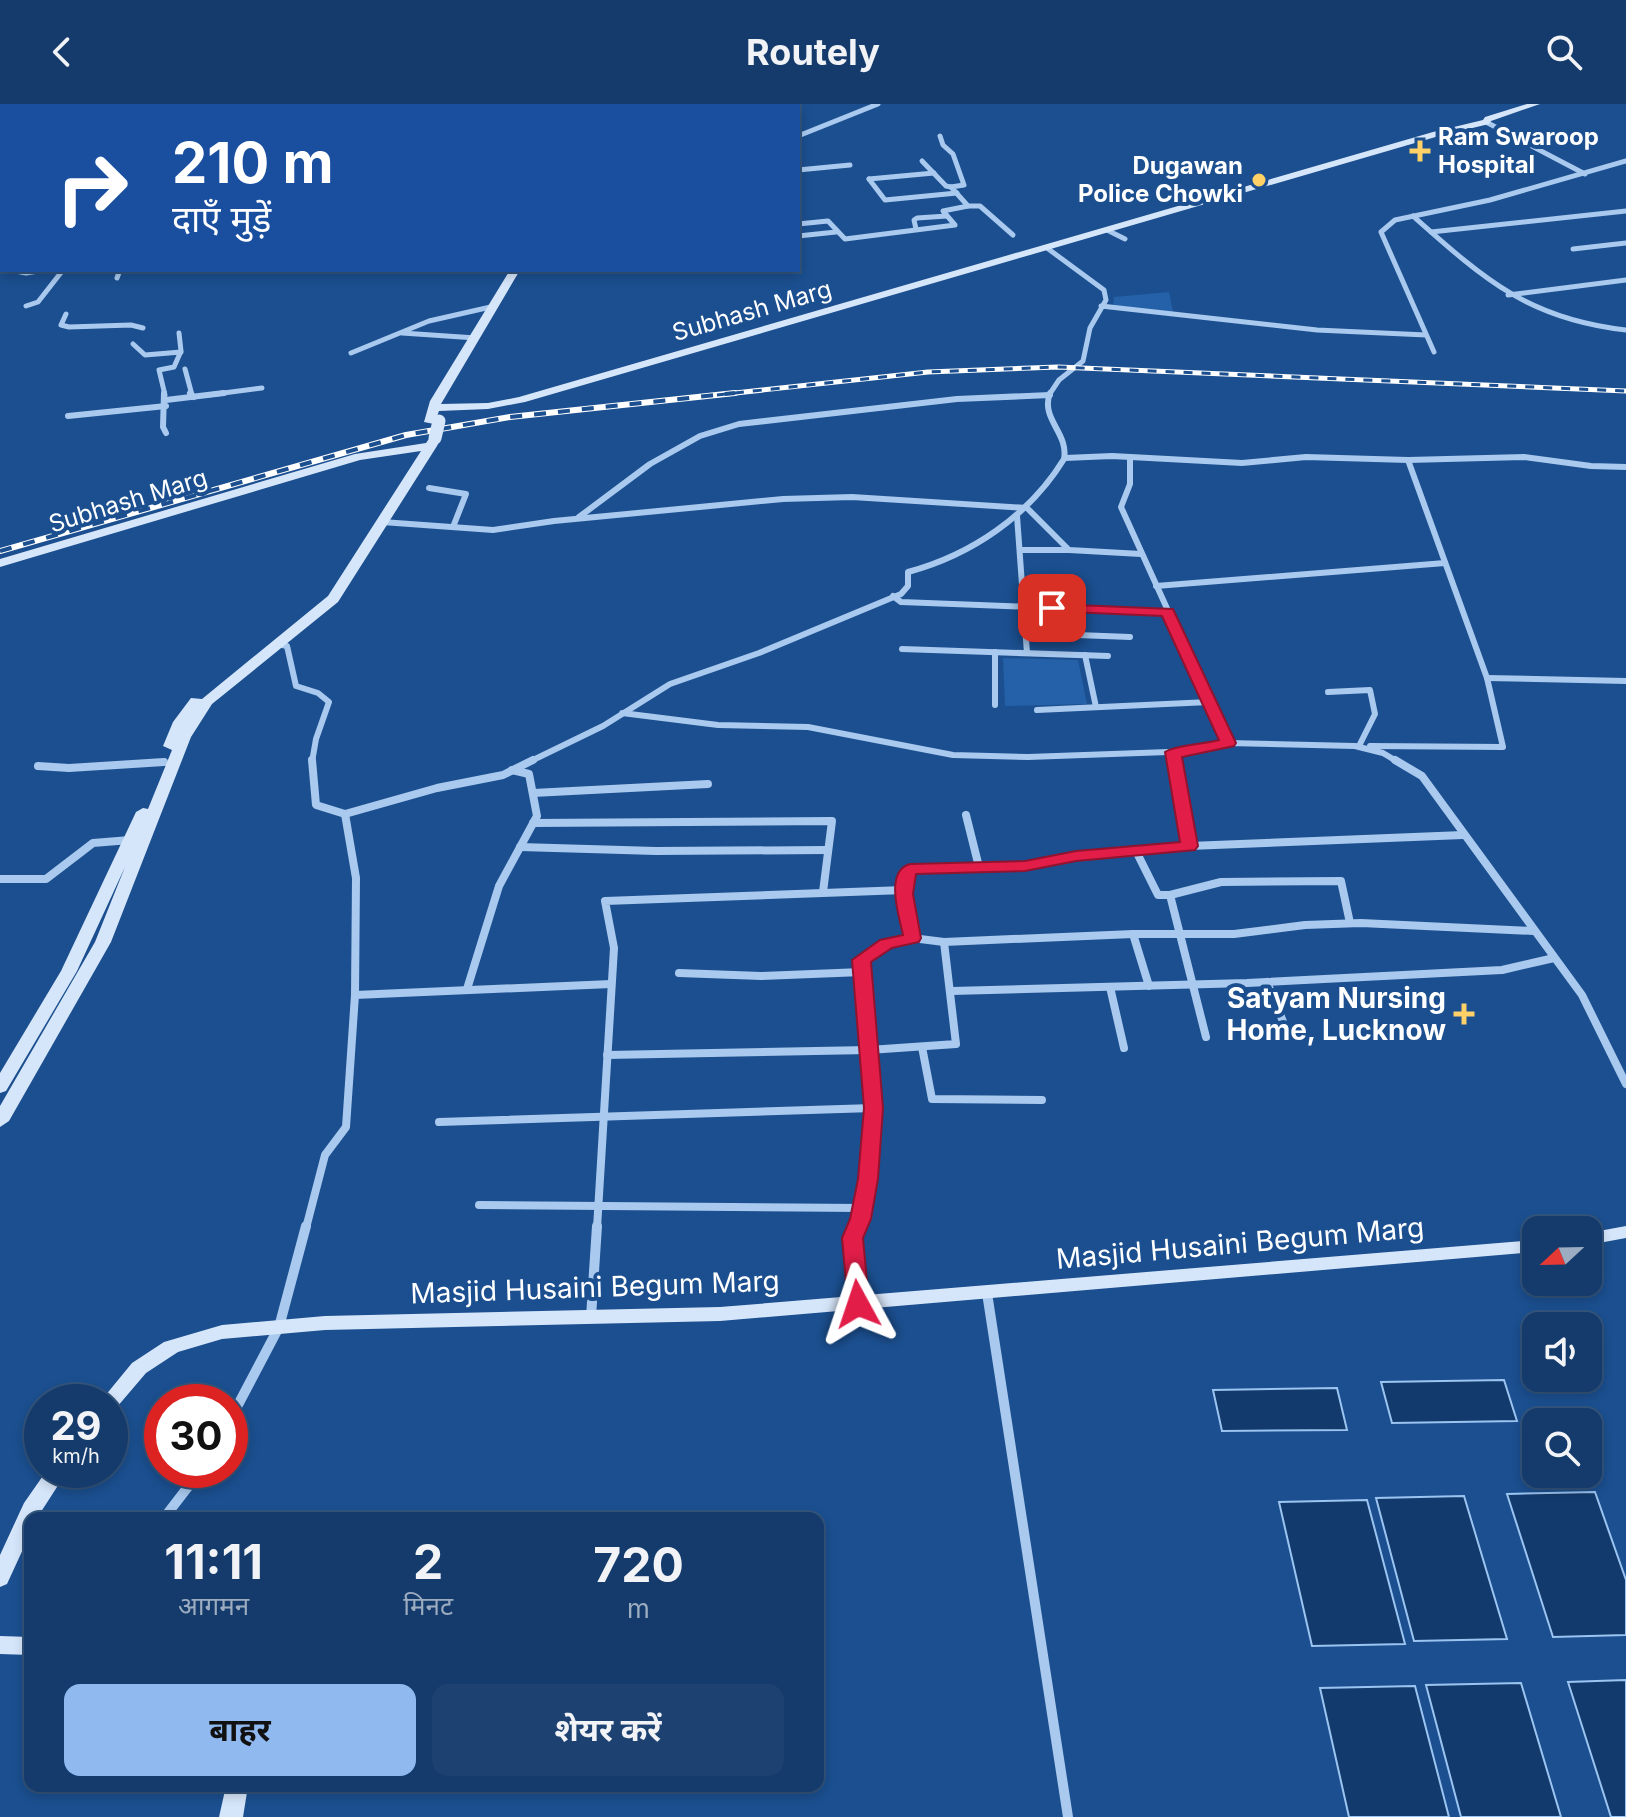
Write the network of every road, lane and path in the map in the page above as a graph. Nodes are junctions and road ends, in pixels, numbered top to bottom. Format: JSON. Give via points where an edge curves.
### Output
{"nodes":[{"id":1,"x":878,"y":104,"type":"edge"},
{"id":2,"x":1536,"y":104,"type":"edge"},
{"id":3,"x":1550,"y":104,"type":"edge"},
{"id":4,"x":1486,"y":122,"type":"junction"},
{"id":5,"x":800,"y":135,"type":"edge"},
{"id":6,"x":940,"y":136,"type":"dead end"},
{"id":7,"x":922,"y":161,"type":"dead end"},
{"id":8,"x":1626,"y":161,"type":"edge"},
{"id":9,"x":850,"y":165,"type":"dead end"},
{"id":10,"x":800,"y":170,"type":"edge"},
{"id":11,"x":934,"y":173,"type":"junction"},
{"id":12,"x":1585,"y":174,"type":"junction"},
{"id":13,"x":951,"y":187,"type":"junction"},
{"id":14,"x":957,"y":193,"type":"junction"},
{"id":15,"x":968,"y":206,"type":"junction"},
{"id":16,"x":1626,"y":211,"type":"edge"},
{"id":17,"x":947,"y":216,"type":"junction"},
{"id":18,"x":1413,"y":216,"type":"junction"},
{"id":19,"x":800,"y":224,"type":"edge"},
{"id":20,"x":916,"y":229,"type":"junction"},
{"id":21,"x":1107,"y":230,"type":"junction"},
{"id":22,"x":836,"y":232,"type":"junction"},
{"id":23,"x":1431,"y":232,"type":"junction"},
{"id":24,"x":1013,"y":235,"type":"dead end"},
{"id":25,"x":800,"y":236,"type":"edge"},
{"id":26,"x":1125,"y":239,"type":"dead end"},
{"id":27,"x":1626,"y":243,"type":"edge"},
{"id":28,"x":1047,"y":248,"type":"junction"},
{"id":29,"x":1573,"y":249,"type":"dead end"},
{"id":30,"x":61,"y":272,"type":"edge"},
{"id":31,"x":119,"y":272,"type":"edge"},
{"id":32,"x":514,"y":272,"type":"edge"},
{"id":33,"x":117,"y":278,"type":"dead end"},
{"id":34,"x":1626,"y":280,"type":"edge"},
{"id":35,"x":1508,"y":295,"type":"junction"},
{"id":36,"x":26,"y":306,"type":"dead end"},
{"id":37,"x":495,"y":306,"type":"junction"},
{"id":38,"x":1101,"y":306,"type":"junction"},
{"id":39,"x":66,"y":314,"type":"dead end"},
{"id":40,"x":143,"y":328,"type":"dead end"},
{"id":41,"x":1626,"y":330,"type":"edge"},
{"id":42,"x":179,"y":333,"type":"dead end"},
{"id":43,"x":397,"y":333,"type":"junction"},
{"id":44,"x":1426,"y":335,"type":"junction"},
{"id":45,"x":476,"y":338,"type":"junction"},
{"id":46,"x":133,"y":344,"type":"dead end"},
{"id":47,"x":181,"y":352,"type":"junction"},
{"id":48,"x":1434,"y":352,"type":"dead end"},
{"id":49,"x":351,"y":353,"type":"dead end"},
{"id":50,"x":185,"y":369,"type":"dead end"},
{"id":51,"x":262,"y":388,"type":"dead end"},
{"id":52,"x":1050,"y":395,"type":"junction"},
{"id":53,"x":194,"y":397,"type":"junction"},
{"id":54,"x":166,"y":403,"type":"junction"},
{"id":55,"x":438,"y":408,"type":"junction"},
{"id":56,"x":68,"y":416,"type":"dead end"},
{"id":57,"x":166,"y":433,"type":"dead end"},
{"id":58,"x":427,"y":443,"type":"junction"},
{"id":59,"x":1130,"y":457,"type":"junction"},
{"id":60,"x":1065,"y":458,"type":"junction"},
{"id":61,"x":1408,"y":460,"type":"junction"},
{"id":62,"x":1626,"y":467,"type":"edge"},
{"id":63,"x":429,"y":488,"type":"dead end"},
{"id":64,"x":1027,"y":508,"type":"junction"},
{"id":65,"x":1017,"y":516,"type":"junction"},
{"id":66,"x":577,"y":518,"type":"junction"},
{"id":67,"x":382,"y":522,"type":"junction"},
{"id":68,"x":453,"y":527,"type":"junction"},
{"id":69,"x":1020,"y":550,"type":"junction"},
{"id":70,"x":1069,"y":550,"type":"junction"},
{"id":71,"x":1141,"y":554,"type":"junction"},
{"id":72,"x":0,"y":563,"type":"edge"},
{"id":73,"x":1445,"y":563,"type":"junction"},
{"id":74,"x":1156,"y":586,"type":"junction"},
{"id":75,"x":893,"y":596,"type":"junction"},
{"id":76,"x":1024,"y":607,"type":"junction"},
{"id":77,"x":1168,"y":612,"type":"junction"},
{"id":78,"x":1025,"y":633,"type":"junction"},
{"id":79,"x":1130,"y":637,"type":"dead end"},
{"id":80,"x":277,"y":644,"type":"junction"},
{"id":81,"x":902,"y":649,"type":"dead end"},
{"id":82,"x":995,"y":652,"type":"junction"},
{"id":83,"x":1027,"y":653,"type":"junction"},
{"id":84,"x":1085,"y":655,"type":"junction"},
{"id":85,"x":1108,"y":656,"type":"dead end"},
{"id":86,"x":1487,"y":678,"type":"junction"},
{"id":87,"x":1626,"y":681,"type":"edge"},
{"id":88,"x":1328,"y":692,"type":"dead end"},
{"id":89,"x":1209,"y":702,"type":"junction"},
{"id":90,"x":995,"y":705,"type":"dead end"},
{"id":91,"x":1096,"y":707,"type":"junction"},
{"id":92,"x":1037,"y":710,"type":"dead end"},
{"id":93,"x":622,"y":713,"type":"junction"},
{"id":94,"x":1228,"y":743,"type":"junction"},
{"id":95,"x":1357,"y":746,"type":"junction"},
{"id":96,"x":1173,"y":752,"type":"junction"},
{"id":97,"x":164,"y":762,"type":"junction"},
{"id":98,"x":38,"y":766,"type":"dead end"},
{"id":99,"x":512,"y":770,"type":"junction"},
{"id":100,"x":708,"y":784,"type":"dead end"},
{"id":101,"x":533,"y":793,"type":"junction"},
{"id":102,"x":345,"y":814,"type":"junction"},
{"id":103,"x":966,"y":815,"type":"dead end"},
{"id":104,"x":533,"y":823,"type":"junction"},
{"id":105,"x":1463,"y":835,"type":"junction"},
{"id":106,"x":131,"y":839,"type":"junction"},
{"id":107,"x":1189,"y":846,"type":"junction"},
{"id":108,"x":520,"y":847,"type":"junction"},
{"id":109,"x":827,"y":850,"type":"junction"},
{"id":110,"x":1136,"y":851,"type":"junction"},
{"id":111,"x":979,"y":867,"type":"junction"},
{"id":112,"x":0,"y":879,"type":"edge"},
{"id":113,"x":904,"y":890,"type":"junction"},
{"id":114,"x":823,"y":892,"type":"junction"},
{"id":115,"x":1170,"y":895,"type":"junction"},
{"id":116,"x":1350,"y":923,"type":"junction"},
{"id":117,"x":1534,"y":931,"type":"junction"},
{"id":118,"x":1178,"y":933,"type":"junction"},
{"id":119,"x":1133,"y":934,"type":"junction"},
{"id":120,"x":912,"y":938,"type":"junction"},
{"id":121,"x":944,"y":942,"type":"junction"},
{"id":122,"x":1554,"y":958,"type":"junction"},
{"id":123,"x":862,"y":972,"type":"junction"},
{"id":124,"x":679,"y":973,"type":"dead end"},
{"id":125,"x":1267,"y":982,"type":"junction"},
{"id":126,"x":611,"y":984,"type":"junction"},
{"id":127,"x":1192,"y":985,"type":"junction"},
{"id":128,"x":1149,"y":986,"type":"junction"},
{"id":129,"x":1110,"y":987,"type":"junction"},
{"id":130,"x":467,"y":989,"type":"junction"},
{"id":131,"x":952,"y":991,"type":"junction"},
{"id":132,"x":355,"y":995,"type":"junction"},
{"id":133,"x":1288,"y":1034,"type":"dead end"},
{"id":134,"x":1206,"y":1037,"type":"dead end"},
{"id":135,"x":922,"y":1047,"type":"junction"},
{"id":136,"x":1124,"y":1048,"type":"dead end"},
{"id":137,"x":869,"y":1050,"type":"junction"},
{"id":138,"x":607,"y":1055,"type":"junction"},
{"id":139,"x":1626,"y":1084,"type":"edge"},
{"id":140,"x":0,"y":1087,"type":"edge"},
{"id":141,"x":1042,"y":1100,"type":"dead end"},
{"id":142,"x":873,"y":1108,"type":"junction"},
{"id":143,"x":604,"y":1117,"type":"junction"},
{"id":144,"x":0,"y":1121,"type":"edge"},
{"id":145,"x":439,"y":1122,"type":"dead end"},
{"id":146,"x":479,"y":1205,"type":"dead end"},
{"id":147,"x":598,"y":1207,"type":"junction"},
{"id":148,"x":862,"y":1208,"type":"junction"},
{"id":149,"x":1626,"y":1232,"type":"edge"},
{"id":150,"x":1602,"y":1236,"type":"edge"},
{"id":151,"x":1522,"y":1247,"type":"edge"},
{"id":152,"x":987,"y":1293,"type":"junction"},
{"id":153,"x":858,"y":1304,"type":"junction"},
{"id":154,"x":591,"y":1317,"type":"junction"},
{"id":155,"x":279,"y":1327,"type":"junction"},
{"id":156,"x":125,"y":1384,"type":"edge"},
{"id":157,"x":248,"y":1386,"type":"edge"},
{"id":158,"x":46,"y":1488,"type":"edge"},
{"id":159,"x":187,"y":1488,"type":"edge"},
{"id":160,"x":30,"y":1512,"type":"edge"},
{"id":161,"x":169,"y":1512,"type":"edge"},
{"id":162,"x":24,"y":1525,"type":"edge"},
{"id":163,"x":0,"y":1578,"type":"edge"},
{"id":164,"x":0,"y":1645,"type":"edge"},
{"id":165,"x":24,"y":1646,"type":"edge"},
{"id":166,"x":236,"y":1792,"type":"edge"},
{"id":167,"x":231,"y":1817,"type":"edge"},
{"id":168,"x":1068,"y":1817,"type":"edge"}],
"edges":[{"from":1,"to":5,"type":"street"},
{"from":2,"to":4,"type":"street","name":"Subhash Marg"},
{"from":3,"to":4,"type":"street"},
{"from":4,"to":12,"type":"street"},
{"from":4,"to":21,"type":"street","name":"Subhash Marg"},
{"from":6,"to":13,"type":"street","via":[[964,185]]},
{"from":7,"to":11,"type":"street"},
{"from":8,"to":12,"type":"street"},
{"from":9,"to":10,"type":"street"},
{"from":11,"to":13,"type":"street"},
{"from":11,"to":14,"type":"street","via":[[869,179],[885,200]]},
{"from":12,"to":18,"type":"street"},
{"from":13,"to":14,"type":"street"},
{"from":14,"to":15,"type":"street"},
{"from":15,"to":17,"type":"street","via":[[943,211]]},
{"from":15,"to":24,"type":"street","via":[[980,206]]},
{"from":16,"to":23,"type":"street"},
{"from":17,"to":20,"type":"street","via":[[917,218]]},
{"from":17,"to":20,"type":"street","via":[[955,225]]},
{"from":18,"to":23,"type":"street"},
{"from":18,"to":44,"type":"street","via":[[1395,220],[1381,232]]},
{"from":19,"to":22,"type":"street","via":[[828,221]]},
{"from":20,"to":22,"type":"street","via":[[845,239]]},
{"from":21,"to":26,"type":"street"},
{"from":21,"to":28,"type":"street","name":"Subhash Marg"},
{"from":22,"to":25,"type":"street"},
{"from":23,"to":35,"type":"street"},
{"from":27,"to":29,"type":"street"},
{"from":28,"to":38,"type":"street","via":[[1104,290]]},
{"from":28,"to":55,"type":"street","name":"Subhash Marg","via":[[521,400]]},
{"from":30,"to":36,"type":"street","via":[[38,302]]},
{"from":31,"to":33,"type":"street"},
{"from":32,"to":37,"type":"street"},
{"from":34,"to":35,"type":"street"},
{"from":35,"to":41,"type":"street","via":[[1577,323]]},
{"from":37,"to":43,"type":"street","via":[[446,315]]},
{"from":37,"to":45,"type":"street"},
{"from":38,"to":44,"type":"street","via":[[1317,330]]},
{"from":38,"to":52,"type":"street","via":[[1087,337],[1085,358],[1061,376]]},
{"from":39,"to":40,"type":"street","via":[[61,325],[69,327]]},
{"from":42,"to":47,"type":"street"},
{"from":43,"to":45,"type":"street"},
{"from":43,"to":49,"type":"street"},
{"from":44,"to":48,"type":"street"},
{"from":45,"to":55,"type":"street","via":[[479,341]]},
{"from":46,"to":47,"type":"street","via":[[145,355]]},
{"from":47,"to":54,"type":"street","via":[[174,367],[159,370]]},
{"from":50,"to":53,"type":"street"},
{"from":51,"to":53,"type":"street"},
{"from":52,"to":60,"type":"street","via":[[1048,417],[1066,447]]},
{"from":52,"to":66,"type":"street","via":[[957,399],[739,424],[700,436],[650,464]]},
{"from":53,"to":54,"type":"street"},
{"from":54,"to":56,"type":"street"},
{"from":54,"to":57,"type":"street"},
{"from":55,"to":58,"type":"street"},
{"from":58,"to":67,"type":"street"},
{"from":58,"to":72,"type":"street","name":"Subhash Marg","via":[[343,461]]},
{"from":58,"to":97,"type":"street","via":[[323,595],[199,697],[180,722]]},
{"from":59,"to":60,"type":"street"},
{"from":59,"to":61,"type":"street","via":[[1242,463],[1306,457]]},
{"from":59,"to":71,"type":"street","via":[[1130,484],[1121,507]]},
{"from":60,"to":64,"type":"street"},
{"from":61,"to":62,"type":"street","via":[[1524,457]]},
{"from":61,"to":73,"type":"street"},
{"from":63,"to":68,"type":"street","via":[[466,494]]},
{"from":64,"to":65,"type":"street"},
{"from":64,"to":66,"type":"street","via":[[852,497]]},
{"from":64,"to":70,"type":"street"},
{"from":65,"to":69,"type":"street"},
{"from":65,"to":75,"type":"street","via":[[960,552],[908,572],[908,586]]},
{"from":66,"to":68,"type":"street","via":[[493,530]]},
{"from":67,"to":68,"type":"street"},
{"from":67,"to":80,"type":"street","via":[[333,599]]},
{"from":69,"to":70,"type":"street"},
{"from":69,"to":76,"type":"street"},
{"from":70,"to":71,"type":"street"},
{"from":71,"to":74,"type":"street"},
{"from":73,"to":74,"type":"street"},
{"from":73,"to":86,"type":"street"},
{"from":74,"to":77,"type":"street"},
{"from":75,"to":76,"type":"street","via":[[901,602]]},
{"from":75,"to":93,"type":"street","via":[[670,684]]},
{"from":76,"to":77,"type":"street"},
{"from":76,"to":78,"type":"street"},
{"from":77,"to":89,"type":"street"},
{"from":78,"to":79,"type":"street"},
{"from":78,"to":83,"type":"street"},
{"from":80,"to":102,"type":"street","via":[[287,646],[296,686],[329,702],[311,771],[316,805]]},
{"from":80,"to":144,"type":"street","via":[[207,701],[184,737],[103,942]]},
{"from":81,"to":82,"type":"street"},
{"from":82,"to":83,"type":"street"},
{"from":82,"to":90,"type":"street"},
{"from":83,"to":84,"type":"street"},
{"from":84,"to":85,"type":"street"},
{"from":84,"to":91,"type":"street"},
{"from":86,"to":87,"type":"street"},
{"from":86,"to":95,"type":"street","via":[[1503,747]]},
{"from":88,"to":95,"type":"street","via":[[1370,690],[1375,714]]},
{"from":89,"to":91,"type":"street"},
{"from":89,"to":94,"type":"street"},
{"from":91,"to":92,"type":"street"},
{"from":93,"to":96,"type":"street","via":[[718,725],[808,727],[953,755]]},
{"from":93,"to":99,"type":"street"},
{"from":94,"to":95,"type":"street"},
{"from":94,"to":96,"type":"street"},
{"from":95,"to":105,"type":"street","via":[[1383,753],[1422,776]]},
{"from":96,"to":107,"type":"street"},
{"from":97,"to":98,"type":"street"},
{"from":97,"to":106,"type":"street"},
{"from":99,"to":101,"type":"street","via":[[529,774]]},
{"from":99,"to":102,"type":"street"},
{"from":100,"to":101,"type":"street"},
{"from":101,"to":104,"type":"street"},
{"from":102,"to":132,"type":"street","via":[[356,878]]},
{"from":103,"to":111,"type":"street"},
{"from":104,"to":108,"type":"street"},
{"from":104,"to":109,"type":"street","via":[[832,821]]},
{"from":105,"to":107,"type":"street"},
{"from":105,"to":117,"type":"street"},
{"from":106,"to":112,"type":"street","via":[[93,843],[46,879]]},
{"from":106,"to":140,"type":"street","via":[[69,971]]},
{"from":107,"to":110,"type":"street"},
{"from":108,"to":109,"type":"street"},
{"from":108,"to":130,"type":"street","via":[[499,886]]},
{"from":109,"to":114,"type":"street"},
{"from":110,"to":111,"type":"street"},
{"from":110,"to":115,"type":"street","via":[[1158,895]]},
{"from":111,"to":113,"type":"street","via":[[910,869]]},
{"from":113,"to":114,"type":"street"},
{"from":113,"to":120,"type":"street"},
{"from":114,"to":126,"type":"street","via":[[607,899],[614,948]]},
{"from":115,"to":116,"type":"street","via":[[1221,882],[1341,881]]},
{"from":115,"to":118,"type":"street"},
{"from":116,"to":117,"type":"street"},
{"from":116,"to":118,"type":"street","via":[[1234,934]]},
{"from":117,"to":122,"type":"street"},
{"from":118,"to":119,"type":"street"},
{"from":118,"to":127,"type":"street"},
{"from":119,"to":121,"type":"street"},
{"from":119,"to":128,"type":"street"},
{"from":120,"to":121,"type":"street"},
{"from":120,"to":123,"type":"street","via":[[887,944],[861,960]]},
{"from":121,"to":131,"type":"street"},
{"from":122,"to":125,"type":"street","via":[[1502,970]]},
{"from":122,"to":139,"type":"street","via":[[1582,995]]},
{"from":123,"to":124,"type":"street"},
{"from":123,"to":137,"type":"street"},
{"from":125,"to":127,"type":"street"},
{"from":125,"to":133,"type":"street"},
{"from":126,"to":130,"type":"street"},
{"from":126,"to":138,"type":"street"},
{"from":127,"to":128,"type":"street"},
{"from":127,"to":134,"type":"street"},
{"from":128,"to":129,"type":"street"},
{"from":129,"to":131,"type":"street"},
{"from":129,"to":136,"type":"street"},
{"from":130,"to":132,"type":"street"},
{"from":131,"to":135,"type":"street","via":[[958,1042]]},
{"from":132,"to":155,"type":"street","via":[[346,1127],[325,1155]]},
{"from":135,"to":137,"type":"street"},
{"from":135,"to":141,"type":"street","via":[[932,1099]]},
{"from":137,"to":138,"type":"street"},
{"from":137,"to":142,"type":"street"},
{"from":138,"to":143,"type":"street"},
{"from":142,"to":143,"type":"street"},
{"from":142,"to":148,"type":"street"},
{"from":143,"to":145,"type":"street"},
{"from":143,"to":147,"type":"street"},
{"from":146,"to":147,"type":"street"},
{"from":147,"to":148,"type":"street"},
{"from":147,"to":154,"type":"street"},
{"from":148,"to":153,"type":"street","via":[[852,1238]]},
{"from":149,"to":150,"type":"street"},
{"from":151,"to":152,"type":"street","name":"Masjid Husaini Begum Marg"},
{"from":152,"to":153,"type":"street","name":"Masjid Husaini Begum Marg"},
{"from":152,"to":168,"type":"street"},
{"from":153,"to":154,"type":"street","name":"Masjid Husaini Begum Marg"},
{"from":154,"to":155,"type":"street","name":"Masjid Husaini Begum Marg"},
{"from":155,"to":156,"type":"street","name":"Masjid Husaini Begum Marg","via":[[222,1332],[171,1347]]},
{"from":155,"to":157,"type":"street"},
{"from":158,"to":160,"type":"street"},
{"from":159,"to":161,"type":"street"},
{"from":162,"to":163,"type":"street"},
{"from":164,"to":165,"type":"street"},
{"from":166,"to":167,"type":"street"}]}
